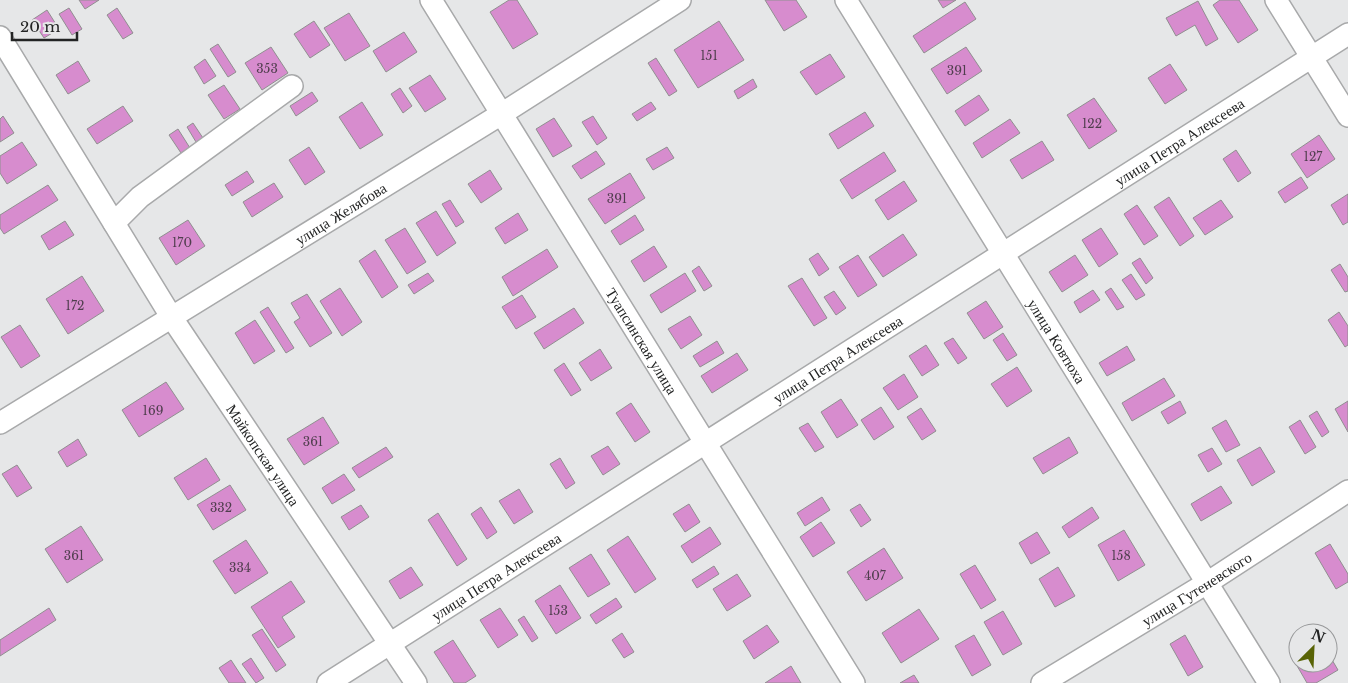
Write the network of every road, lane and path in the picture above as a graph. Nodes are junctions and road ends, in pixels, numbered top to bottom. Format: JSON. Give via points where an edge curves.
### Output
{"nodes":[{"id":1,"x":431,"y":0,"type":"edge"},
{"id":2,"x":680,"y":0,"type":"edge"},
{"id":3,"x":846,"y":0,"type":"edge"},
{"id":4,"x":1276,"y":0,"type":"edge"},
{"id":5,"x":1348,"y":34,"type":"edge"},
{"id":6,"x":0,"y":38,"type":"edge"},
{"id":7,"x":1312,"y":57,"type":"junction"},
{"id":8,"x":292,"y":86,"type":"dead end"},
{"id":9,"x":503,"y":113,"type":"junction"},
{"id":10,"x":1348,"y":116,"type":"edge"},
{"id":11,"x":114,"y":223,"type":"junction"},
{"id":12,"x":1004,"y":254,"type":"junction"},
{"id":13,"x":172,"y":318,"type":"junction"},
{"id":14,"x":0,"y":424,"type":"edge"},
{"id":15,"x":706,"y":441,"type":"junction"},
{"id":16,"x":1348,"y":491,"type":"edge"},
{"id":17,"x":1207,"y":583,"type":"junction"},
{"id":18,"x":391,"y":643,"type":"junction"},
{"id":19,"x":328,"y":683,"type":"edge"},
{"id":20,"x":416,"y":683,"type":"edge"},
{"id":21,"x":854,"y":683,"type":"edge"},
{"id":22,"x":1042,"y":683,"type":"edge"},
{"id":23,"x":1269,"y":683,"type":"edge"}],
"edges":[{"from":1,"to":9,"type":"street","name":"Туапсинская улица"},
{"from":2,"to":9,"type":"street","name":"улица Желябова"},
{"from":3,"to":12,"type":"street","name":"улица Ковтюха"},
{"from":4,"to":7,"type":"street"},
{"from":5,"to":7,"type":"street","name":"улица Петра Алексеева"},
{"from":6,"to":11,"type":"street","name":"Майкопская улица"},
{"from":7,"to":10,"type":"street"},
{"from":7,"to":12,"type":"street","name":"улица Петра Алексеева"},
{"from":8,"to":11,"type":"street","via":[[140,197]]},
{"from":9,"to":13,"type":"street","name":"улица Желябова"},
{"from":9,"to":15,"type":"street","name":"Туапсинская улица"},
{"from":11,"to":13,"type":"street","name":"Майкопская улица"},
{"from":12,"to":15,"type":"street","name":"улица Петра Алексеева"},
{"from":12,"to":17,"type":"street","name":"улица Ковтюха"},
{"from":13,"to":14,"type":"street","name":"улица Желябова"},
{"from":13,"to":18,"type":"street","name":"Майкопская улица"},
{"from":15,"to":18,"type":"street","name":"улица Петра Алексеева"},
{"from":15,"to":21,"type":"street","name":"Туапсинская улица"},
{"from":16,"to":17,"type":"street","name":"улица Гутеневского"},
{"from":17,"to":22,"type":"street","name":"улица Гутеневского"},
{"from":17,"to":23,"type":"street","name":"улица Ковтюха"},
{"from":18,"to":19,"type":"street","name":"улица Петра Алексеева"},
{"from":18,"to":20,"type":"street","name":"Майкопская улица"}]}
